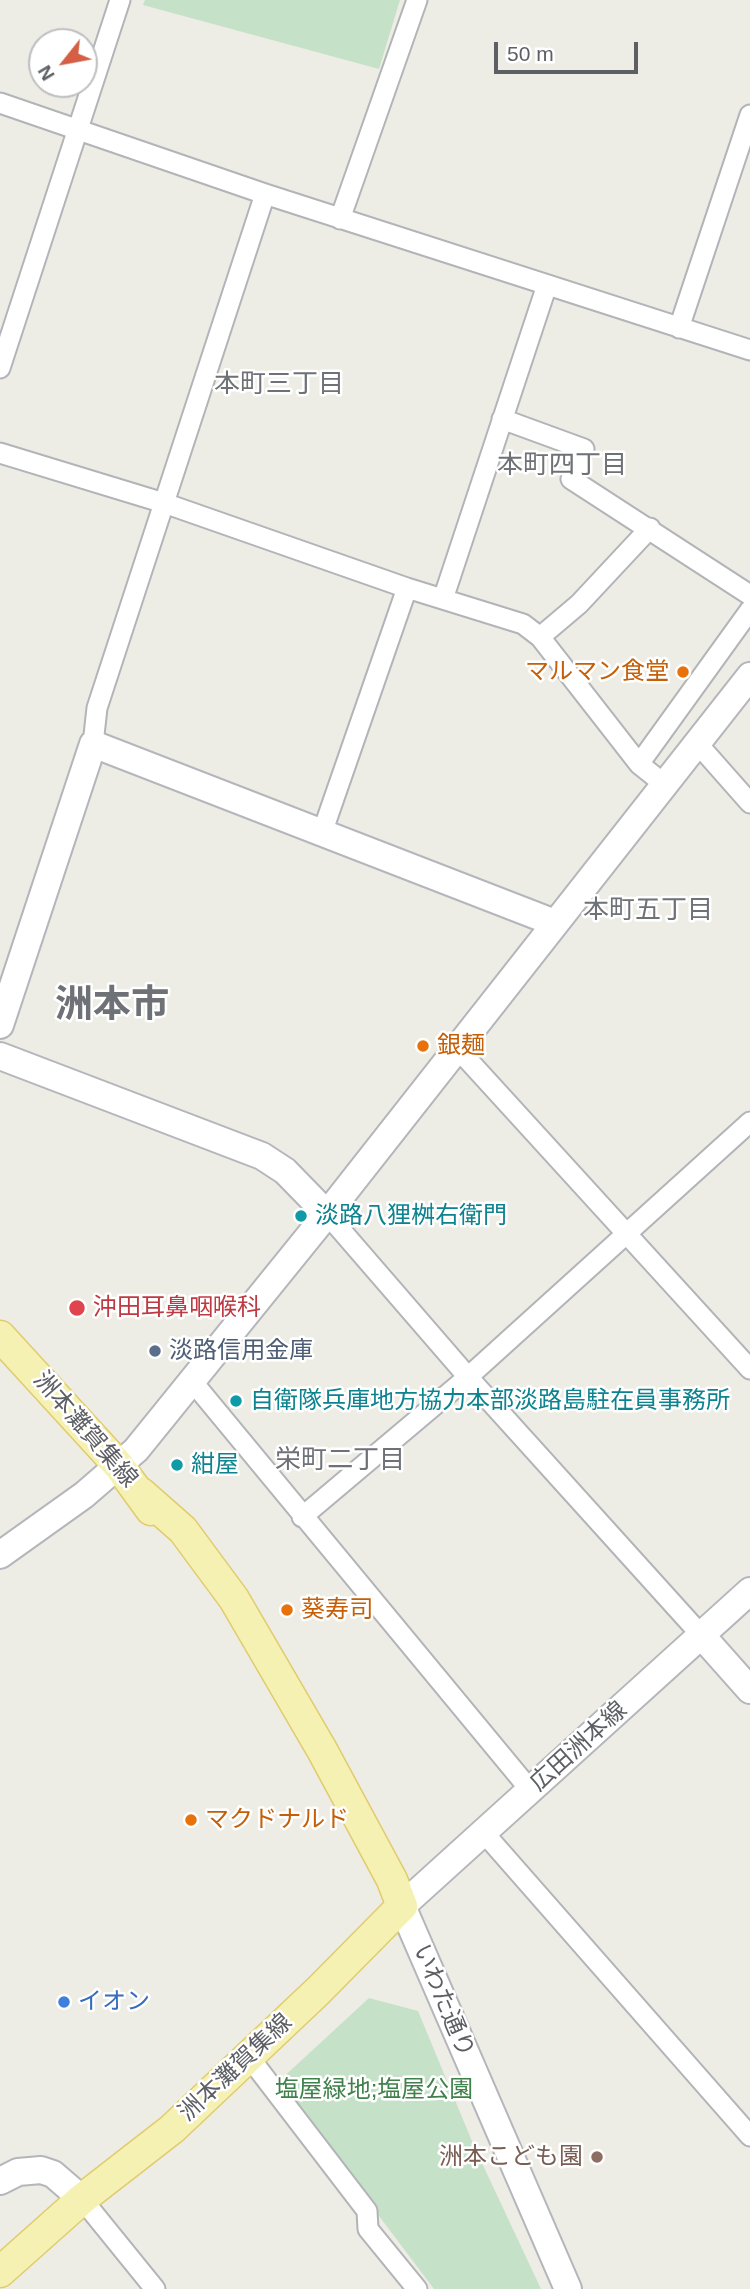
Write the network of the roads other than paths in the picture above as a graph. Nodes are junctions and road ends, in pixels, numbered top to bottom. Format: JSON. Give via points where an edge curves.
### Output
{"nodes":[{"id":1,"x":120,"y":0,"type":"edge"},
{"id":2,"x":416,"y":0,"type":"edge"},
{"id":3,"x":0,"y":103,"type":"edge"},
{"id":4,"x":750,"y":115,"type":"edge"},
{"id":5,"x":77,"y":128,"type":"junction"},
{"id":6,"x":265,"y":194,"type":"junction"},
{"id":7,"x":340,"y":219,"type":"junction"},
{"id":8,"x":547,"y":285,"type":"junction"},
{"id":9,"x":679,"y":327,"type":"junction"},
{"id":10,"x":750,"y":350,"type":"edge"},
{"id":11,"x":0,"y":368,"type":"edge"},
{"id":12,"x":502,"y":419,"type":"junction"},
{"id":13,"x":0,"y":453,"type":"edge"},
{"id":14,"x":164,"y":503,"type":"junction"},
{"id":15,"x":650,"y":528,"type":"junction"},
{"id":16,"x":407,"y":589,"type":"junction"},
{"id":17,"x":750,"y":595,"type":"edge"},
{"id":18,"x":443,"y":598,"type":"junction"},
{"id":19,"x":750,"y":610,"type":"edge"},
{"id":20,"x":540,"y":637,"type":"junction"},
{"id":21,"x":750,"y":676,"type":"edge"},
{"id":22,"x":697,"y":743,"type":"junction"},
{"id":23,"x":93,"y":744,"type":"junction"},
{"id":24,"x":639,"y":764,"type":"junction"},
{"id":25,"x":664,"y":784,"type":"junction"},
{"id":26,"x":750,"y":803,"type":"edge"},
{"id":27,"x":322,"y":833,"type":"junction"},
{"id":28,"x":555,"y":923,"type":"junction"},
{"id":29,"x":0,"y":1025,"type":"edge"},
{"id":30,"x":458,"y":1049,"type":"junction"},
{"id":31,"x":0,"y":1056,"type":"edge"},
{"id":32,"x":750,"y":1122,"type":"edge"},
{"id":33,"x":327,"y":1214,"type":"junction"},
{"id":34,"x":627,"y":1231,"type":"junction"},
{"id":35,"x":0,"y":1336,"type":"edge"},
{"id":36,"x":750,"y":1368,"type":"edge"},
{"id":37,"x":468,"y":1377,"type":"junction"},
{"id":38,"x":192,"y":1381,"type":"junction"},
{"id":39,"x":119,"y":1466,"type":"junction"},
{"id":40,"x":302,"y":1517,"type":"junction"},
{"id":41,"x":0,"y":1555,"type":"edge"},
{"id":42,"x":750,"y":1591,"type":"edge"},
{"id":43,"x":702,"y":1636,"type":"junction"},
{"id":44,"x":750,"y":1690,"type":"edge"},
{"id":45,"x":531,"y":1791,"type":"junction"},
{"id":46,"x":485,"y":1834,"type":"junction"},
{"id":47,"x":402,"y":1906,"type":"junction"},
{"id":48,"x":249,"y":2057,"type":"junction"},
{"id":49,"x":750,"y":2136,"type":"edge"},
{"id":50,"x":0,"y":2181,"type":"edge"},
{"id":51,"x":82,"y":2199,"type":"junction"},
{"id":52,"x":0,"y":2272,"type":"edge"},
{"id":53,"x":155,"y":2289,"type":"edge"},
{"id":54,"x":417,"y":2289,"type":"edge"},
{"id":55,"x":568,"y":2289,"type":"edge"}],
"edges":[{"from":1,"to":5,"type":"street"},
{"from":2,"to":7,"type":"street"},
{"from":3,"to":5,"type":"street"},
{"from":4,"to":9,"type":"street"},
{"from":5,"to":6,"type":"street"},
{"from":5,"to":11,"type":"street"},
{"from":6,"to":7,"type":"street"},
{"from":6,"to":14,"type":"street"},
{"from":7,"to":8,"type":"street"},
{"from":8,"to":9,"type":"street"},
{"from":8,"to":12,"type":"street"},
{"from":9,"to":10,"type":"street"},
{"from":12,"to":15,"type":"street","via":[[584,449],[571,479]]},
{"from":12,"to":18,"type":"street"},
{"from":13,"to":14,"type":"street"},
{"from":14,"to":16,"type":"street"},
{"from":14,"to":23,"type":"street","via":[[96,708]]},
{"from":15,"to":17,"type":"street"},
{"from":15,"to":20,"type":"street","via":[[579,604]]},
{"from":16,"to":18,"type":"street"},
{"from":16,"to":27,"type":"street"},
{"from":18,"to":20,"type":"street","via":[[523,624]]},
{"from":19,"to":24,"type":"street"},
{"from":20,"to":24,"type":"street"},
{"from":21,"to":22,"type":"street"},
{"from":22,"to":25,"type":"street"},
{"from":22,"to":26,"type":"street"},
{"from":23,"to":27,"type":"street"},
{"from":23,"to":29,"type":"street"},
{"from":24,"to":25,"type":"street"},
{"from":25,"to":28,"type":"street"},
{"from":27,"to":28,"type":"street"},
{"from":28,"to":30,"type":"street"},
{"from":30,"to":33,"type":"street"},
{"from":30,"to":34,"type":"street"},
{"from":31,"to":33,"type":"street","via":[[262,1156],[285,1171]]},
{"from":32,"to":34,"type":"street"},
{"from":33,"to":37,"type":"street"},
{"from":33,"to":38,"type":"street"},
{"from":34,"to":36,"type":"street"},
{"from":34,"to":37,"type":"street"},
{"from":35,"to":39,"type":"main road","name":"洲本灘賀集線"},
{"from":37,"to":40,"type":"street"},
{"from":37,"to":43,"type":"street"},
{"from":38,"to":39,"type":"street"},
{"from":38,"to":40,"type":"street"},
{"from":39,"to":41,"type":"street"},
{"from":39,"to":47,"type":"main road","name":"洲本灘賀集線","via":[[227,1616],[310,1754],[368,1834]]},
{"from":40,"to":45,"type":"street"},
{"from":42,"to":43,"type":"street","name":"広田洲本線"},
{"from":43,"to":44,"type":"street"},
{"from":43,"to":45,"type":"street","name":"広田洲本線"},
{"from":45,"to":46,"type":"street","name":"広田洲本線"},
{"from":46,"to":47,"type":"street","name":"広田洲本線"},
{"from":46,"to":49,"type":"street"},
{"from":47,"to":48,"type":"main road","name":"洲本灘賀集線"},
{"from":47,"to":55,"type":"street","name":"いわた通り"},
{"from":48,"to":51,"type":"main road","name":"洲本灘賀集線","via":[[172,2129]]},
{"from":48,"to":54,"type":"street","via":[[367,2211],[368,2229]]},
{"from":50,"to":51,"type":"street","via":[[18,2172],[41,2170],[53,2174]]},
{"from":51,"to":52,"type":"main road","name":"洲本灘賀集線"},
{"from":51,"to":53,"type":"street"}]}
